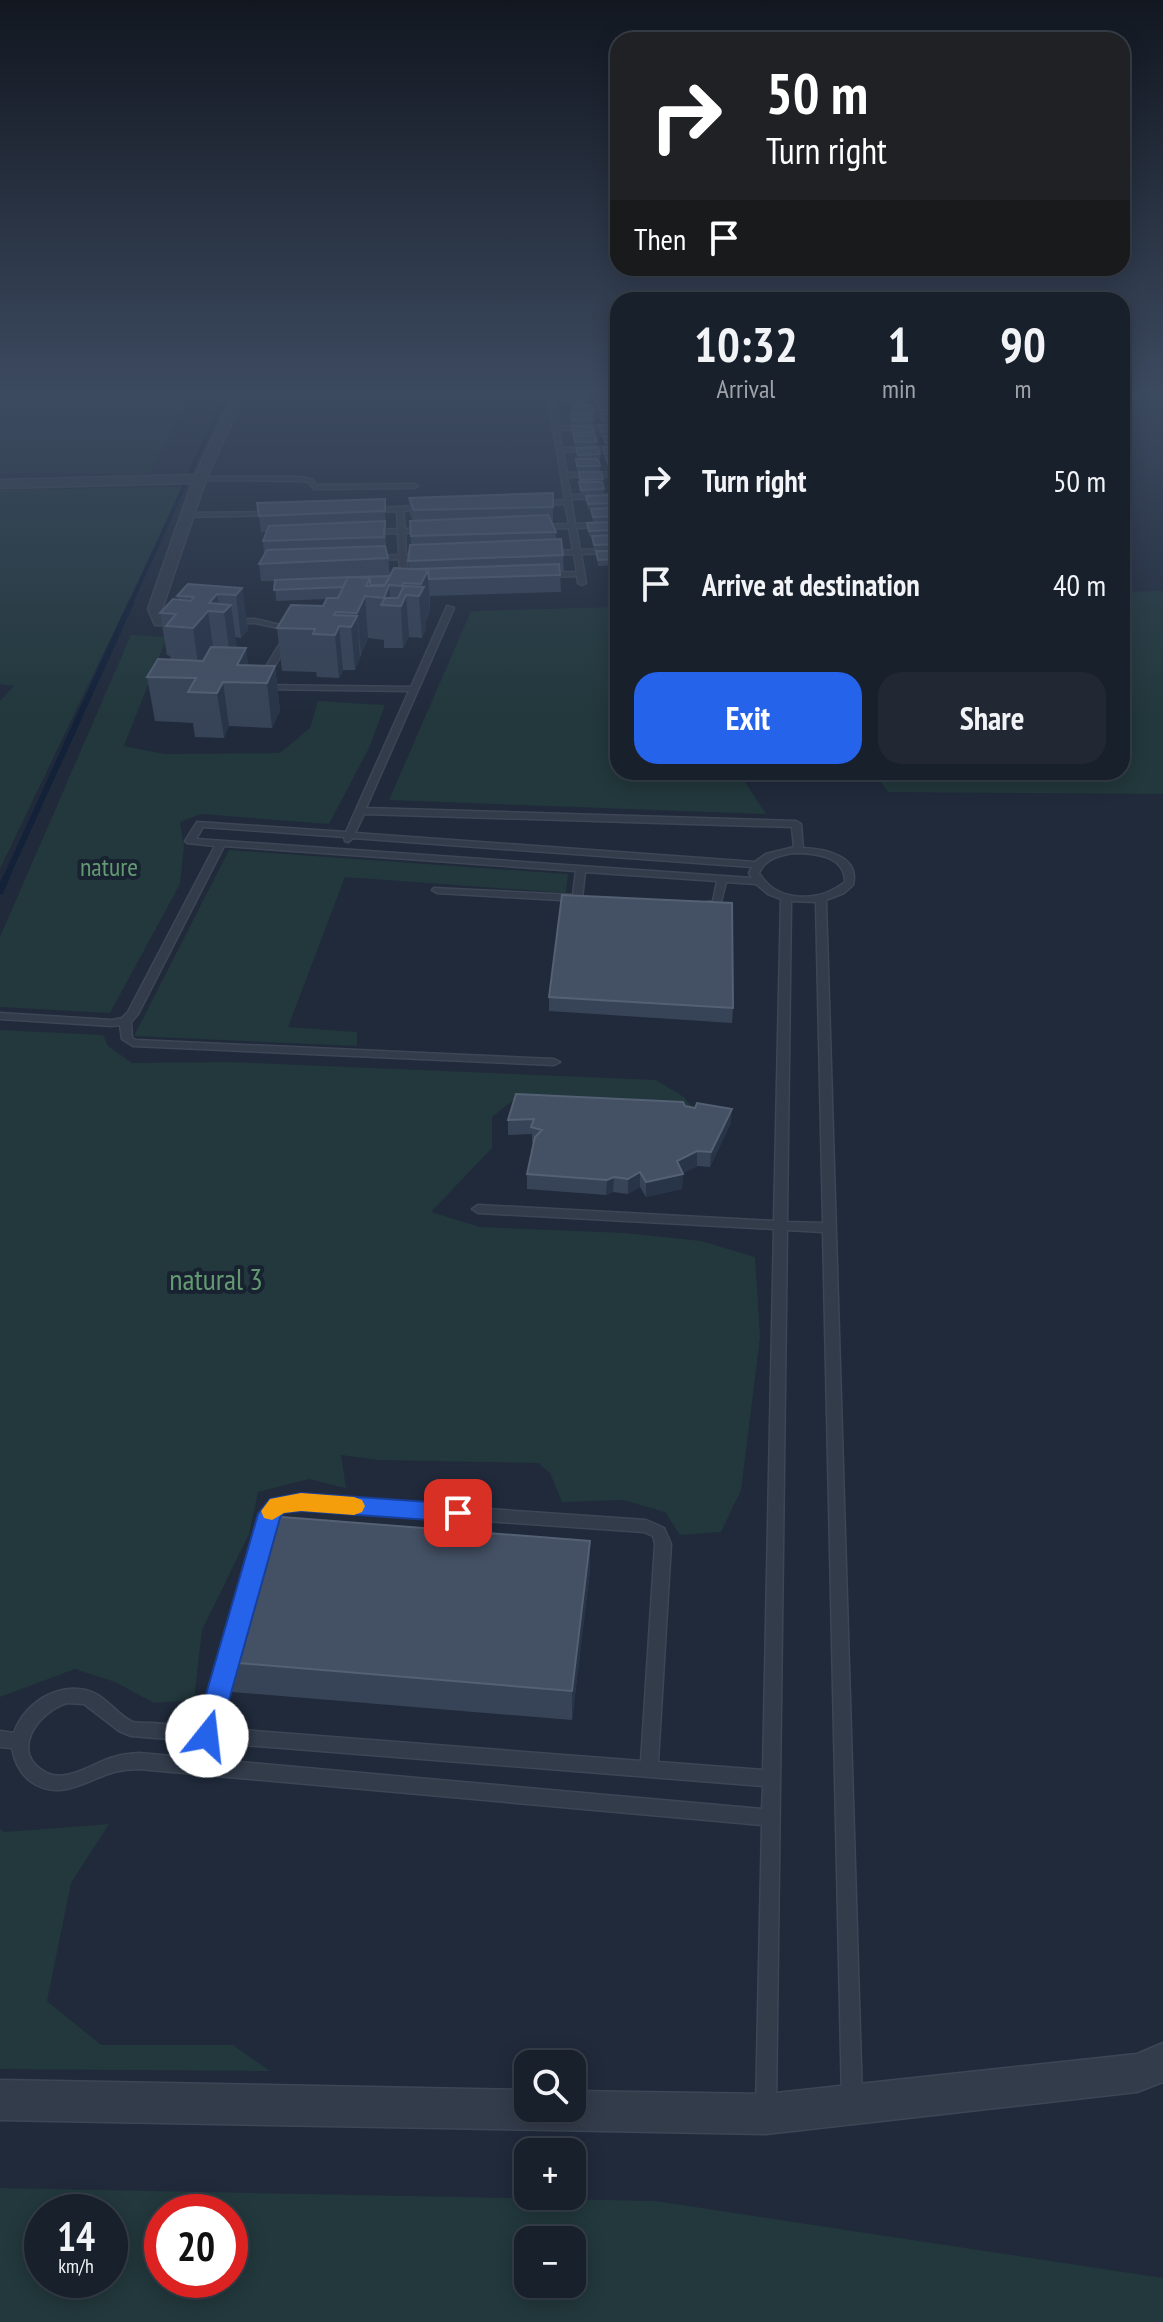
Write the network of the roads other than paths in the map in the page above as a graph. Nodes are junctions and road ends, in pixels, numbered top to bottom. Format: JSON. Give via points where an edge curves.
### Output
{"nodes":[{"id":1,"x":192,"y":500,"type":"edge"},
{"id":2,"x":564,"y":500,"type":"edge"},
{"id":3,"x":568,"y":500,"type":"edge"},
{"id":4,"x":522,"y":504,"type":"edge"},
{"id":5,"x":431,"y":507,"type":"edge"},
{"id":6,"x":400,"y":509,"type":"junction"},
{"id":7,"x":355,"y":510,"type":"edge"},
{"id":8,"x":280,"y":512,"type":"edge"},
{"id":9,"x":186,"y":515,"type":"junction"},
{"id":10,"x":610,"y":524,"type":"edge"},
{"id":11,"x":574,"y":526,"type":"junction"},
{"id":12,"x":527,"y":527,"type":"edge"},
{"id":13,"x":432,"y":530,"type":"edge"},
{"id":14,"x":401,"y":531,"type":"junction"},
{"id":15,"x":357,"y":533,"type":"edge"},
{"id":16,"x":610,"y":551,"type":"edge"},
{"id":17,"x":578,"y":552,"type":"junction"},
{"id":18,"x":535,"y":553,"type":"edge"},
{"id":19,"x":433,"y":556,"type":"edge"},
{"id":20,"x":402,"y":557,"type":"junction"},
{"id":21,"x":370,"y":558,"type":"edge"},
{"id":22,"x":537,"y":575,"type":"edge"},
{"id":23,"x":404,"y":580,"type":"junction"},
{"id":24,"x":419,"y":580,"type":"edge"},
{"id":25,"x":389,"y":581,"type":"edge"},
{"id":26,"x":450,"y":608,"type":"dead end"},
{"id":27,"x":214,"y":621,"type":"edge"},
{"id":28,"x":167,"y":622,"type":"edge"},
{"id":29,"x":414,"y":689,"type":"junction"},
{"id":30,"x":360,"y":811,"type":"junction"},
{"id":31,"x":349,"y":835,"type":"junction"},
{"id":32,"x":221,"y":843,"type":"junction"},
{"id":33,"x":799,"y":850,"type":"junction"},
{"id":34,"x":343,"y":852,"type":"junction"},
{"id":35,"x":757,"y":865,"type":"junction"},
{"id":36,"x":581,"y":868,"type":"junction"},
{"id":37,"x":722,"y":878,"type":"junction"},
{"id":38,"x":757,"y":881,"type":"junction"},
{"id":39,"x":437,"y":890,"type":"dead end"},
{"id":40,"x":786,"y":896,"type":"junction"},
{"id":41,"x":577,"y":898,"type":"junction"},
{"id":42,"x":821,"y":898,"type":"junction"},
{"id":43,"x":592,"y":899,"type":"edge"},
{"id":44,"x":694,"y":904,"type":"edge"},
{"id":45,"x":0,"y":1016,"type":"edge"},
{"id":46,"x":125,"y":1021,"type":"junction"},
{"id":47,"x":554,"y":1062,"type":"dead end"},
{"id":48,"x":478,"y":1209,"type":"dead end"},
{"id":49,"x":782,"y":1225,"type":"junction"},
{"id":50,"x":829,"y":1228,"type":"junction"},
{"id":51,"x":261,"y":1544,"type":"edge"},
{"id":52,"x":236,"y":1632,"type":"edge"},
{"id":53,"x":207,"y":1736,"type":"junction"},
{"id":54,"x":8,"y":1740,"type":"edge"},
{"id":55,"x":649,"y":1770,"type":"junction"},
{"id":56,"x":772,"y":1779,"type":"junction"},
{"id":57,"x":771,"y":1818,"type":"junction"},
{"id":58,"x":1163,"y":2062,"type":"edge"},
{"id":59,"x":0,"y":2100,"type":"edge"},
{"id":60,"x":852,"y":2104,"type":"junction"},
{"id":61,"x":766,"y":2114,"type":"junction"}],
"edges":[{"from":1,"to":9,"type":"street"},
{"from":2,"to":4,"type":"lane"},
{"from":3,"to":11,"type":"lane"},
{"from":5,"to":6,"type":"lane"},
{"from":6,"to":7,"type":"lane"},
{"from":6,"to":14,"type":"lane"},
{"from":8,"to":9,"type":"lane"},
{"from":9,"to":28,"type":"street","via":[[155,609]]},
{"from":10,"to":11,"type":"lane"},
{"from":11,"to":12,"type":"lane"},
{"from":11,"to":17,"type":"lane"},
{"from":13,"to":14,"type":"lane"},
{"from":14,"to":15,"type":"lane"},
{"from":14,"to":20,"type":"lane"},
{"from":16,"to":17,"type":"lane"},
{"from":17,"to":18,"type":"lane"},
{"from":17,"to":22,"type":"lane","via":[[582,578]]},
{"from":19,"to":20,"type":"lane"},
{"from":20,"to":21,"type":"lane"},
{"from":20,"to":23,"type":"lane"},
{"from":23,"to":24,"type":"lane"},
{"from":23,"to":25,"type":"lane"},
{"from":26,"to":29,"type":"lane"},
{"from":27,"to":29,"type":"lane","via":[[255,621],[293,629],[257,687]]},
{"from":29,"to":30,"type":"lane"},
{"from":30,"to":31,"type":"lane"},
{"from":30,"to":33,"type":"lane","via":[[796,824]]},
{"from":31,"to":32,"type":"lane","via":[[200,824],[190,841]]},
{"from":31,"to":34,"type":"lane"},
{"from":31,"to":35,"type":"lane"},
{"from":32,"to":34,"type":"lane"},
{"from":32,"to":46,"type":"lane"},
{"from":33,"to":35,"type":"lane","via":[[777,852]]},
{"from":33,"to":42,"type":"lane","via":[[838,859],[852,875],[844,889]]},
{"from":34,"to":36,"type":"lane"},
{"from":35,"to":38,"type":"lane"},
{"from":36,"to":37,"type":"lane"},
{"from":36,"to":41,"type":"lane"},
{"from":37,"to":38,"type":"lane"},
{"from":37,"to":44,"type":"lane","via":[[717,904]]},
{"from":38,"to":40,"type":"lane"},
{"from":39,"to":41,"type":"lane"},
{"from":40,"to":42,"type":"lane"},
{"from":40,"to":49,"type":"lane"},
{"from":41,"to":43,"type":"lane"},
{"from":42,"to":50,"type":"lane"},
{"from":45,"to":46,"type":"lane"},
{"from":46,"to":47,"type":"lane","via":[[127,1039],[133,1043]]},
{"from":48,"to":49,"type":"lane"},
{"from":49,"to":50,"type":"lane"},
{"from":49,"to":56,"type":"lane"},
{"from":50,"to":60,"type":"lane"},
{"from":51,"to":55,"type":"lane","via":[[278,1505],[301,1502],[646,1526],[659,1532],[663,1544]]},
{"from":52,"to":53,"type":"lane"},
{"from":53,"to":54,"type":"lane","via":[[131,1729],[81,1696],[42,1708]]},
{"from":53,"to":55,"type":"lane"},
{"from":54,"to":57,"type":"lane","via":[[36,1776],[56,1783],[120,1761],[139,1761]]},
{"from":55,"to":56,"type":"lane"},
{"from":56,"to":57,"type":"lane"},
{"from":57,"to":61,"type":"lane"},
{"from":58,"to":60,"type":"street","via":[[1137,2073]]},
{"from":59,"to":61,"type":"street"},
{"from":60,"to":61,"type":"street"}]}
